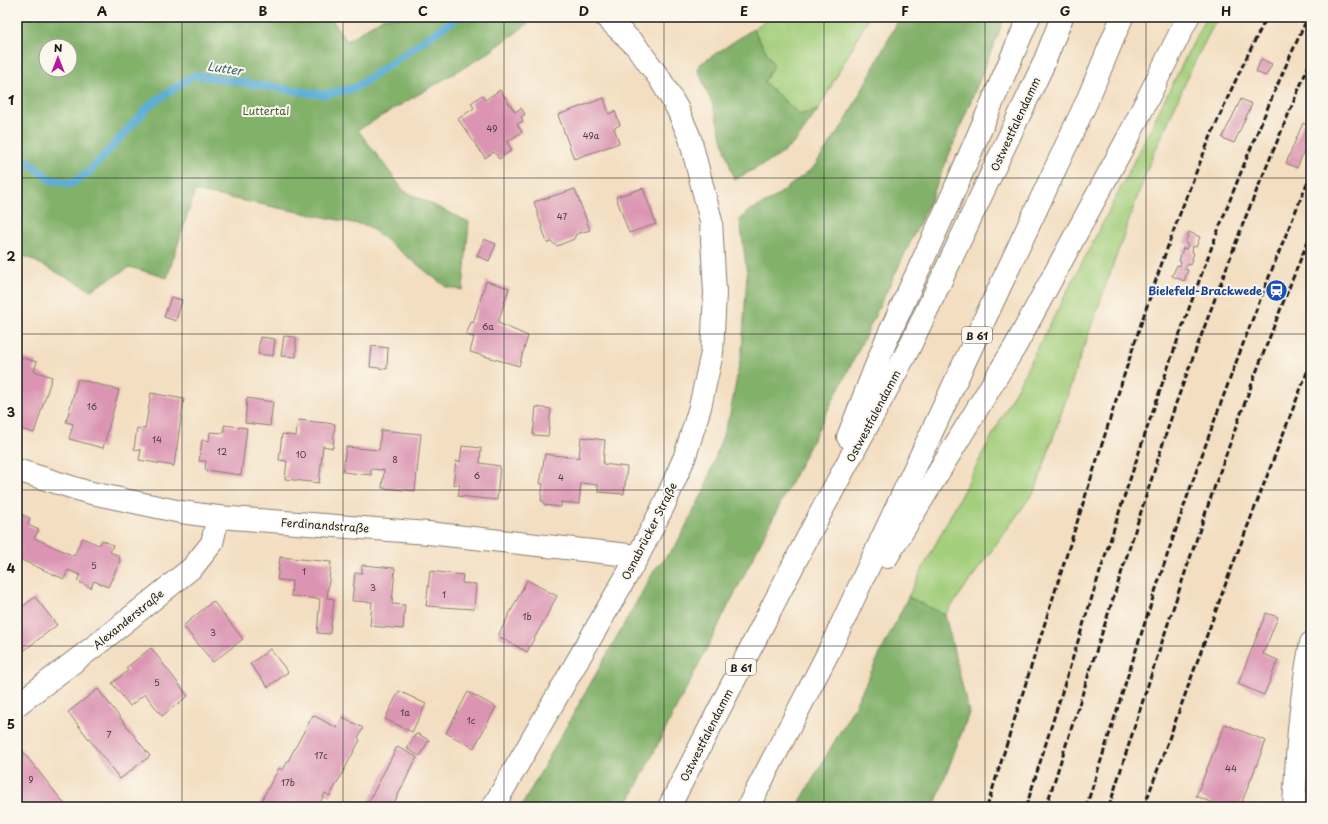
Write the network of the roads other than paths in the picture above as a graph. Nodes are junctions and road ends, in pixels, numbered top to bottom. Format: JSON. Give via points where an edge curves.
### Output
{"nodes":[{"id":1,"x":606,"y":17,"type":"edge"},
{"id":2,"x":1028,"y":17,"type":"edge"},
{"id":3,"x":1062,"y":17,"type":"edge"},
{"id":4,"x":1122,"y":17,"type":"edge"},
{"id":5,"x":1188,"y":17,"type":"edge"},
{"id":6,"x":17,"y":470,"type":"edge"},
{"id":7,"x":218,"y":517,"type":"junction"},
{"id":8,"x":813,"y":528,"type":"junction"},
{"id":9,"x":638,"y":556,"type":"junction"},
{"id":10,"x":1311,"y":643,"type":"edge"},
{"id":11,"x":828,"y":651,"type":"junction"},
{"id":12,"x":17,"y":705,"type":"edge"},
{"id":13,"x":493,"y":807,"type":"edge"},
{"id":14,"x":669,"y":807,"type":"edge"},
{"id":15,"x":748,"y":807,"type":"edge"},
{"id":16,"x":1294,"y":807,"type":"edge"}],
"edges":[{"from":1,"to":9,"type":"main road","name":"Osnabrücker Straße","via":[[636,46],[677,108],[690,138],[711,221],[715,293],[710,361],[700,407],[685,456]]},
{"from":2,"to":8,"type":"main road","number":"B 61","via":[[948,206],[885,343]]},
{"from":3,"to":8,"type":"main road","name":"Ostwestfalendamm","number":"B 61","via":[[1043,64],[908,350]]},
{"from":4,"to":11,"type":"main road","number":"B 61","via":[[1087,101]]},
{"from":5,"to":11,"type":"main road","via":[[1130,134],[1016,346]]},
{"from":6,"to":7,"type":"main road","name":"Ferdinandstraße","via":[[125,501]]},
{"from":7,"to":9,"type":"main road","name":"Ferdinandstraße","via":[[428,533]]},
{"from":7,"to":12,"type":"main road","name":"Alexanderstraße","via":[[212,542],[193,567]]},
{"from":8,"to":14,"type":"main road","name":"Ostwestfalendamm","number":"B 61"},
{"from":9,"to":13,"type":"main road","name":"Osnabrücker Straße"},
{"from":10,"to":16,"type":"main road","via":[[1305,671],[1298,735]]},
{"from":11,"to":15,"type":"main road","number":"B 61"}]}
